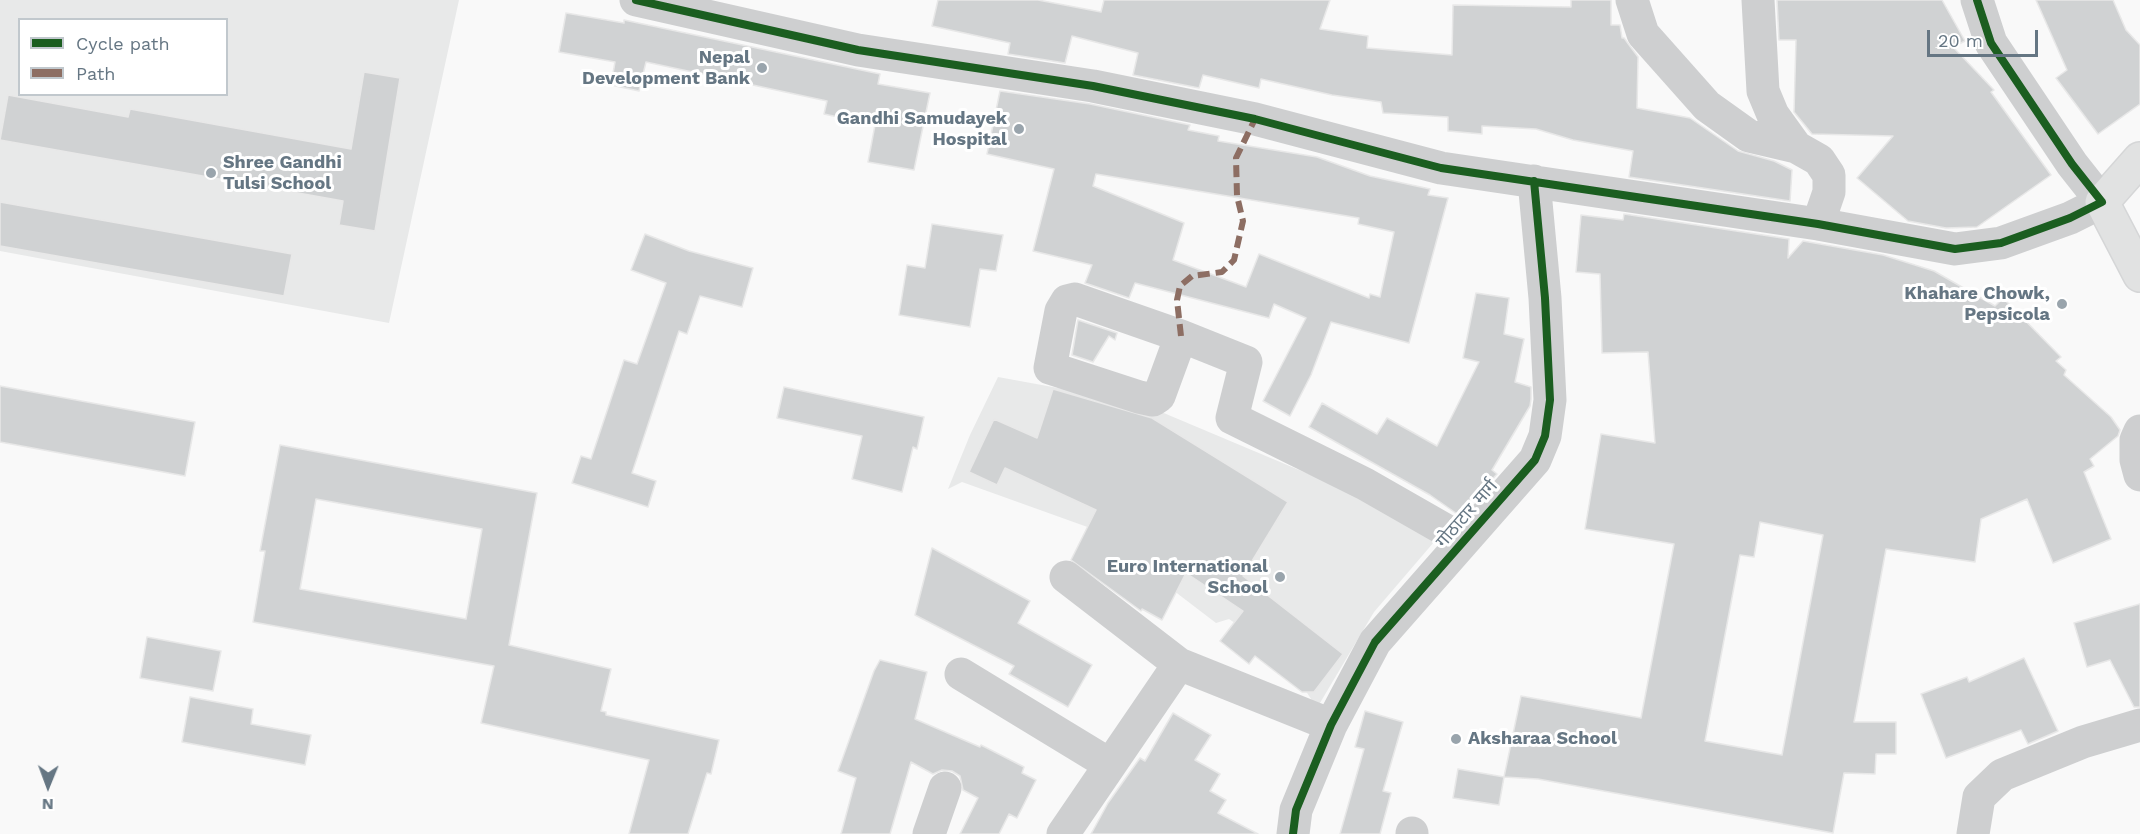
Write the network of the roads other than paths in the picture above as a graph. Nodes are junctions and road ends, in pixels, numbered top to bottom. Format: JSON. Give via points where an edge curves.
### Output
{"nodes":[{"id":1,"x":636,"y":0,"type":"edge"},
{"id":2,"x":1632,"y":0,"type":"edge"},
{"id":3,"x":1758,"y":0,"type":"edge"},
{"id":4,"x":1977,"y":0,"type":"edge"},
{"id":5,"x":683,"y":6,"type":"edge"},
{"id":6,"x":1796,"y":147,"type":"junction"},
{"id":7,"x":2140,"y":159,"type":"edge"},
{"id":8,"x":1534,"y":181,"type":"junction"},
{"id":9,"x":2102,"y":202,"type":"junction"},
{"id":10,"x":1818,"y":224,"type":"junction"},
{"id":11,"x":2140,"y":275,"type":"edge"},
{"id":12,"x":1181,"y":336,"type":"dead end"},
{"id":13,"x":2140,"y":430,"type":"edge"},
{"id":14,"x":2140,"y":475,"type":"edge"},
{"id":15,"x":1463,"y":540,"type":"junction"},
{"id":16,"x":1066,"y":578,"type":"dead end"},
{"id":17,"x":1179,"y":664,"type":"junction"},
{"id":18,"x":961,"y":674,"type":"dead end"},
{"id":19,"x":1330,"y":725,"type":"junction"},
{"id":20,"x":2140,"y":725,"type":"edge"},
{"id":21,"x":1109,"y":764,"type":"junction"},
{"id":22,"x":945,"y":788,"type":"dead end"},
{"id":23,"x":929,"y":834,"type":"edge"},
{"id":24,"x":1063,"y":834,"type":"edge"},
{"id":25,"x":1293,"y":834,"type":"edge"},
{"id":26,"x":1973,"y":834,"type":"edge"}],
"edges":[{"from":1,"to":5,"type":"street"},
{"from":2,"to":6,"type":"street","via":[[1643,34],[1707,105],[1749,136]]},
{"from":3,"to":6,"type":"street","via":[[1764,90],[1773,115]]},
{"from":4,"to":9,"type":"street","via":[[1991,44]]},
{"from":5,"to":8,"type":"street","via":[[858,50],[1105,88],[1255,119],[1442,168]]},
{"from":6,"to":10,"type":"street","via":[[1819,160],[1829,175],[1829,192]]},
{"from":7,"to":9,"type":"main road"},
{"from":8,"to":10,"type":"street"},
{"from":8,"to":15,"type":"street","name":"गोठाटार मार्ग","via":[[1550,389],[1545,436],[1535,460]]},
{"from":9,"to":10,"type":"street","via":[[2001,243],[1955,249]]},
{"from":9,"to":11,"type":"main road"},
{"from":12,"to":15,"type":"street","name":"गोठाटार मार्ग","via":[[1245,362],[1232,418],[1365,484]]},
{"from":13,"to":14,"type":"street","via":[[2136,460]]},
{"from":15,"to":19,"type":"street","name":"गोठाटार मार्ग","via":[[1375,642]]},
{"from":16,"to":17,"type":"street"},
{"from":17,"to":19,"type":"street"},
{"from":17,"to":21,"type":"street"},
{"from":18,"to":21,"type":"street"},
{"from":19,"to":25,"type":"street","name":"गोठाटार मार्ग","via":[[1296,810]]},
{"from":20,"to":26,"type":"street","via":[[2083,742],[2002,775],[1979,797]]},
{"from":21,"to":24,"type":"street"},
{"from":22,"to":23,"type":"street"}]}
